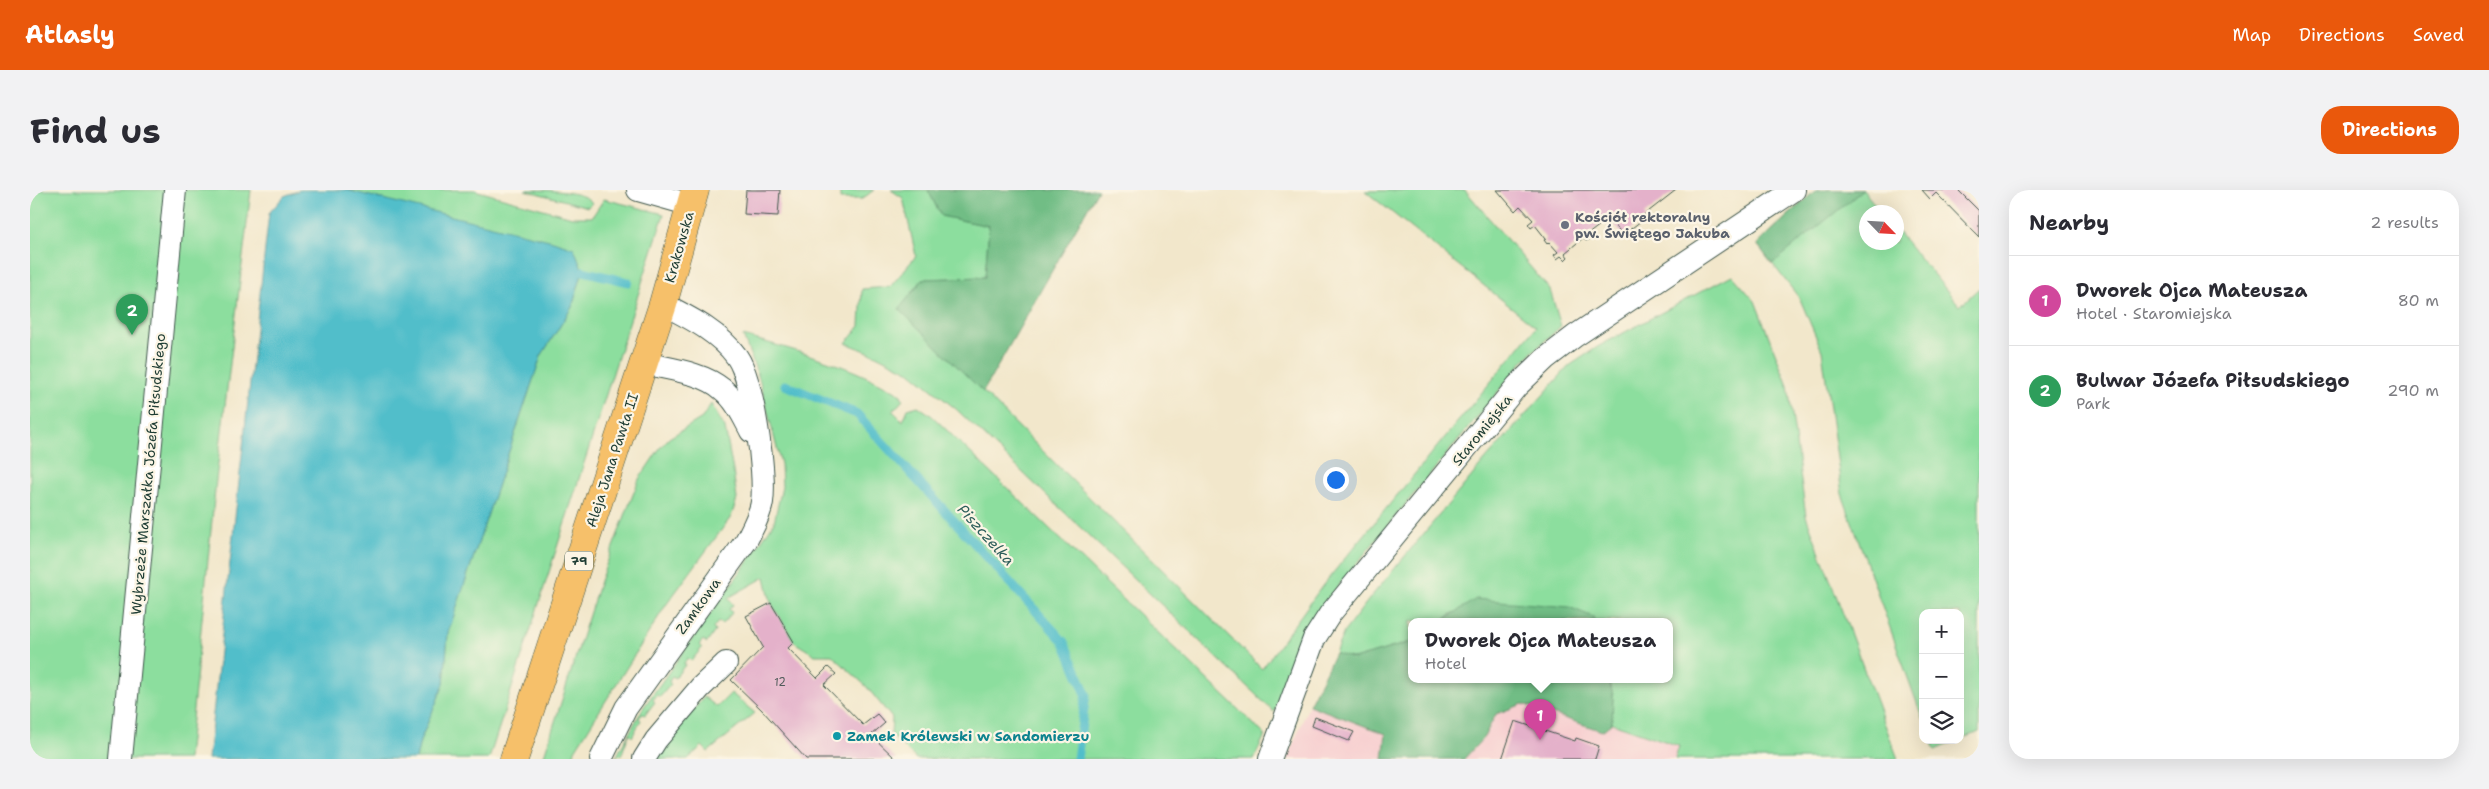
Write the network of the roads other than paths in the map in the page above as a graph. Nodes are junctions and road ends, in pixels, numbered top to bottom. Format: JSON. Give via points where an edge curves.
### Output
{"nodes":[{"id":1,"x":175,"y":190,"type":"edge"},
{"id":2,"x":638,"y":190,"type":"edge"},
{"id":3,"x":1794,"y":190,"type":"edge"},
{"id":4,"x":693,"y":198,"type":"edge"},
{"id":5,"x":663,"y":304,"type":"junction"},
{"id":6,"x":644,"y":363,"type":"junction"},
{"id":7,"x":758,"y":443,"type":"junction"},
{"id":8,"x":726,"y":663,"type":"dead end"},
{"id":9,"x":121,"y":759,"type":"edge"},
{"id":10,"x":514,"y":759,"type":"edge"},
{"id":11,"x":601,"y":759,"type":"edge"},
{"id":12,"x":644,"y":759,"type":"edge"},
{"id":13,"x":1270,"y":759,"type":"edge"}],
"edges":[{"from":1,"to":9,"type":"street","name":"Wybrzeże Marszałka Józefa Piłsudskiego"},
{"from":2,"to":4,"type":"street"},
{"from":3,"to":13,"type":"street","name":"Staromiejska","via":[[1575,336],[1518,386],[1330,614],[1314,639]]},
{"from":4,"to":5,"type":"main road","name":"Krakowska","number":"79"},
{"from":5,"to":6,"type":"main road","name":"Aleja Jana Pawła II","number":"79"},
{"from":5,"to":7,"type":"street","name":"Zamkowa","via":[[699,323],[738,358],[750,389]]},
{"from":6,"to":7,"type":"street","name":"Zamkowa","via":[[696,377],[722,388],[737,404]]},
{"from":6,"to":10,"type":"main road","name":"Aleja Jana Pawła II","number":"79"},
{"from":7,"to":11,"type":"street","name":"Zamkowa","via":[[762,502],[757,519],[746,541],[626,708]]},
{"from":8,"to":12,"type":"street","via":[[700,688]]}]}
